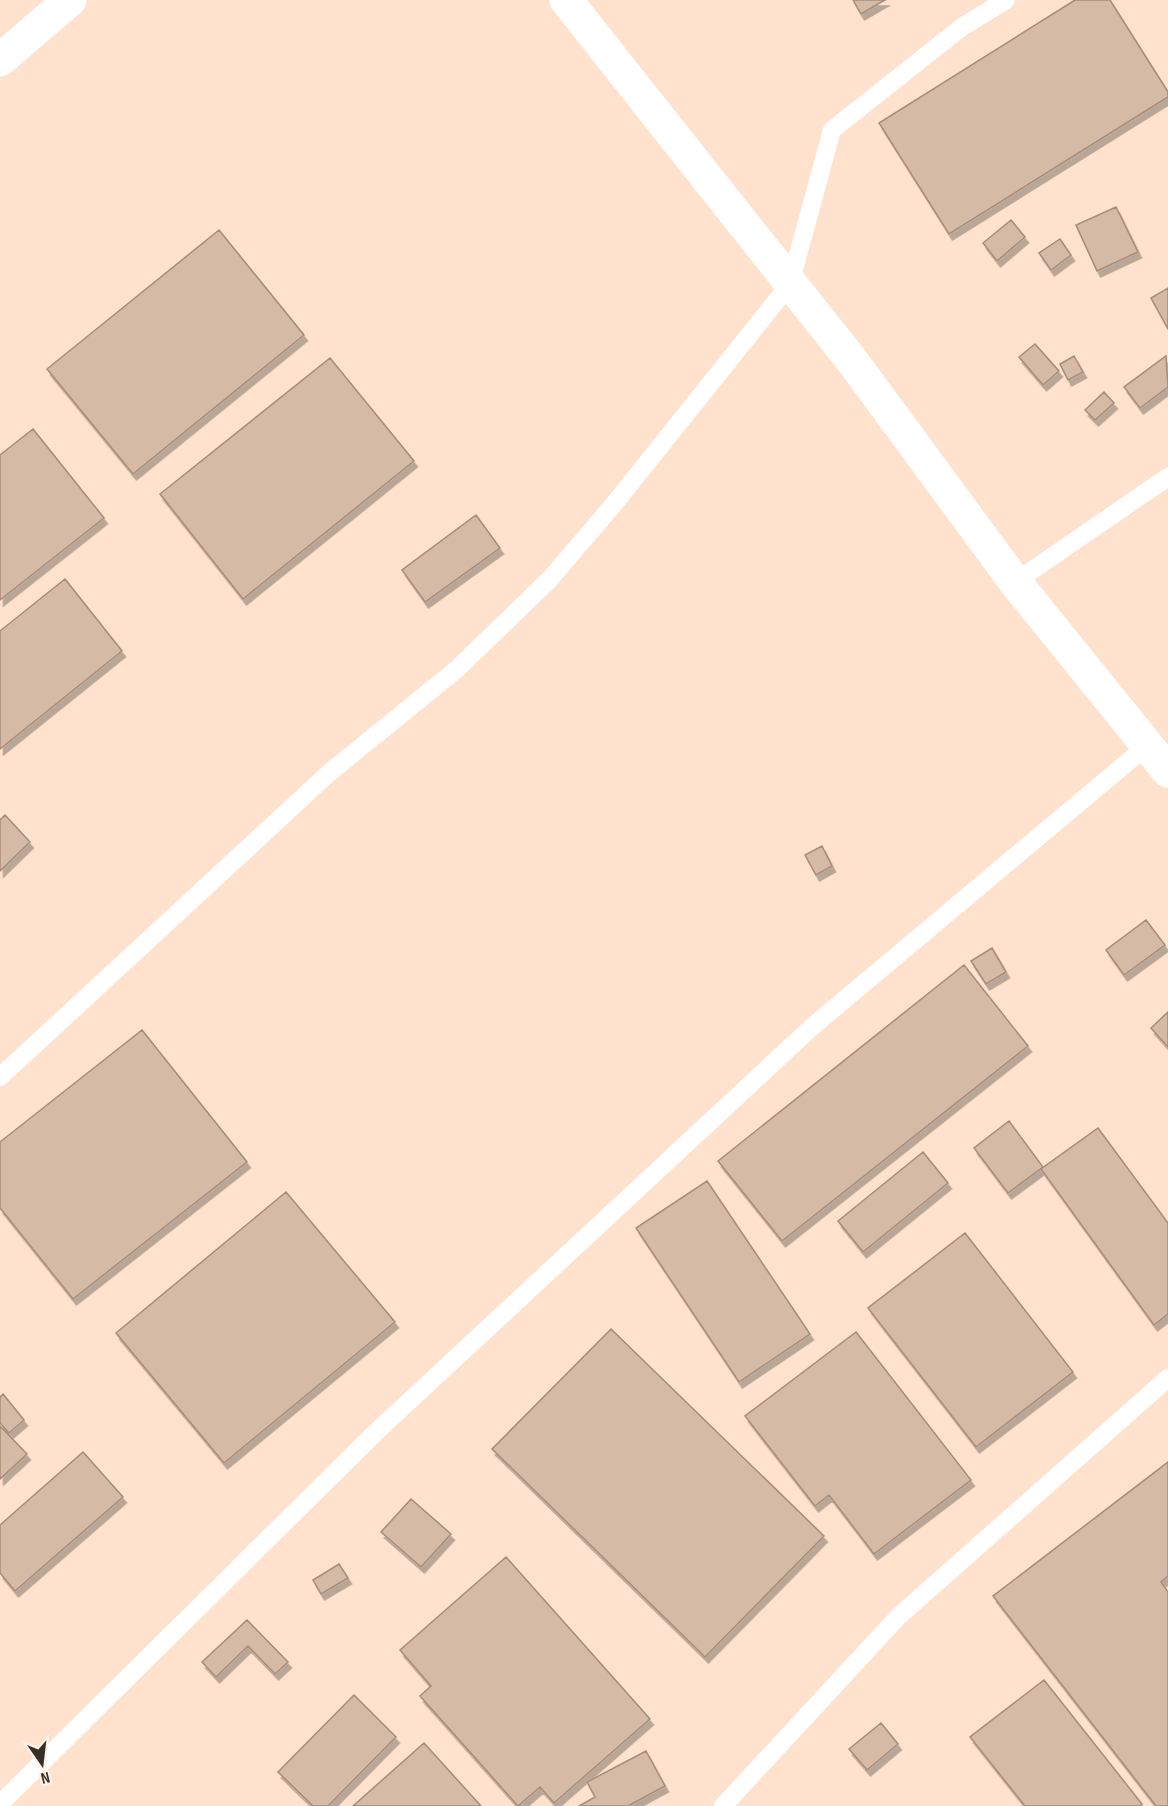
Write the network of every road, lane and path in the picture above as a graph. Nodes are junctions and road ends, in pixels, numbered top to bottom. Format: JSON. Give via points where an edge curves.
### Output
{"nodes":[{"id":1,"x":566,"y":0,"type":"edge"},
{"id":2,"x":1006,"y":0,"type":"edge"},
{"id":3,"x":58,"y":4,"type":"edge"},
{"id":4,"x":0,"y":60,"type":"edge"},
{"id":5,"x":790,"y":284,"type":"junction"},
{"id":6,"x":1168,"y":477,"type":"edge"},
{"id":7,"x":1015,"y":582,"type":"junction"},
{"id":8,"x":1148,"y":745,"type":"junction"},
{"id":9,"x":1168,"y":771,"type":"edge"},
{"id":10,"x":0,"y":1077,"type":"edge"},
{"id":11,"x":1168,"y":1378,"type":"edge"},
{"id":12,"x":0,"y":1802,"type":"edge"},
{"id":13,"x":723,"y":1806,"type":"edge"}],
"edges":[{"from":1,"to":5,"type":"street"},
{"from":2,"to":5,"type":"lane","via":[[962,27],[832,130]]},
{"from":3,"to":4,"type":"street"},
{"from":5,"to":7,"type":"street","via":[[853,362]]},
{"from":5,"to":10,"type":"lane","via":[[550,579],[457,669],[329,773]]},
{"from":6,"to":7,"type":"lane"},
{"from":7,"to":8,"type":"street"},
{"from":8,"to":9,"type":"street"},
{"from":8,"to":12,"type":"lane","via":[[804,1034],[375,1433]]},
{"from":11,"to":13,"type":"lane","via":[[899,1616]]}]}
